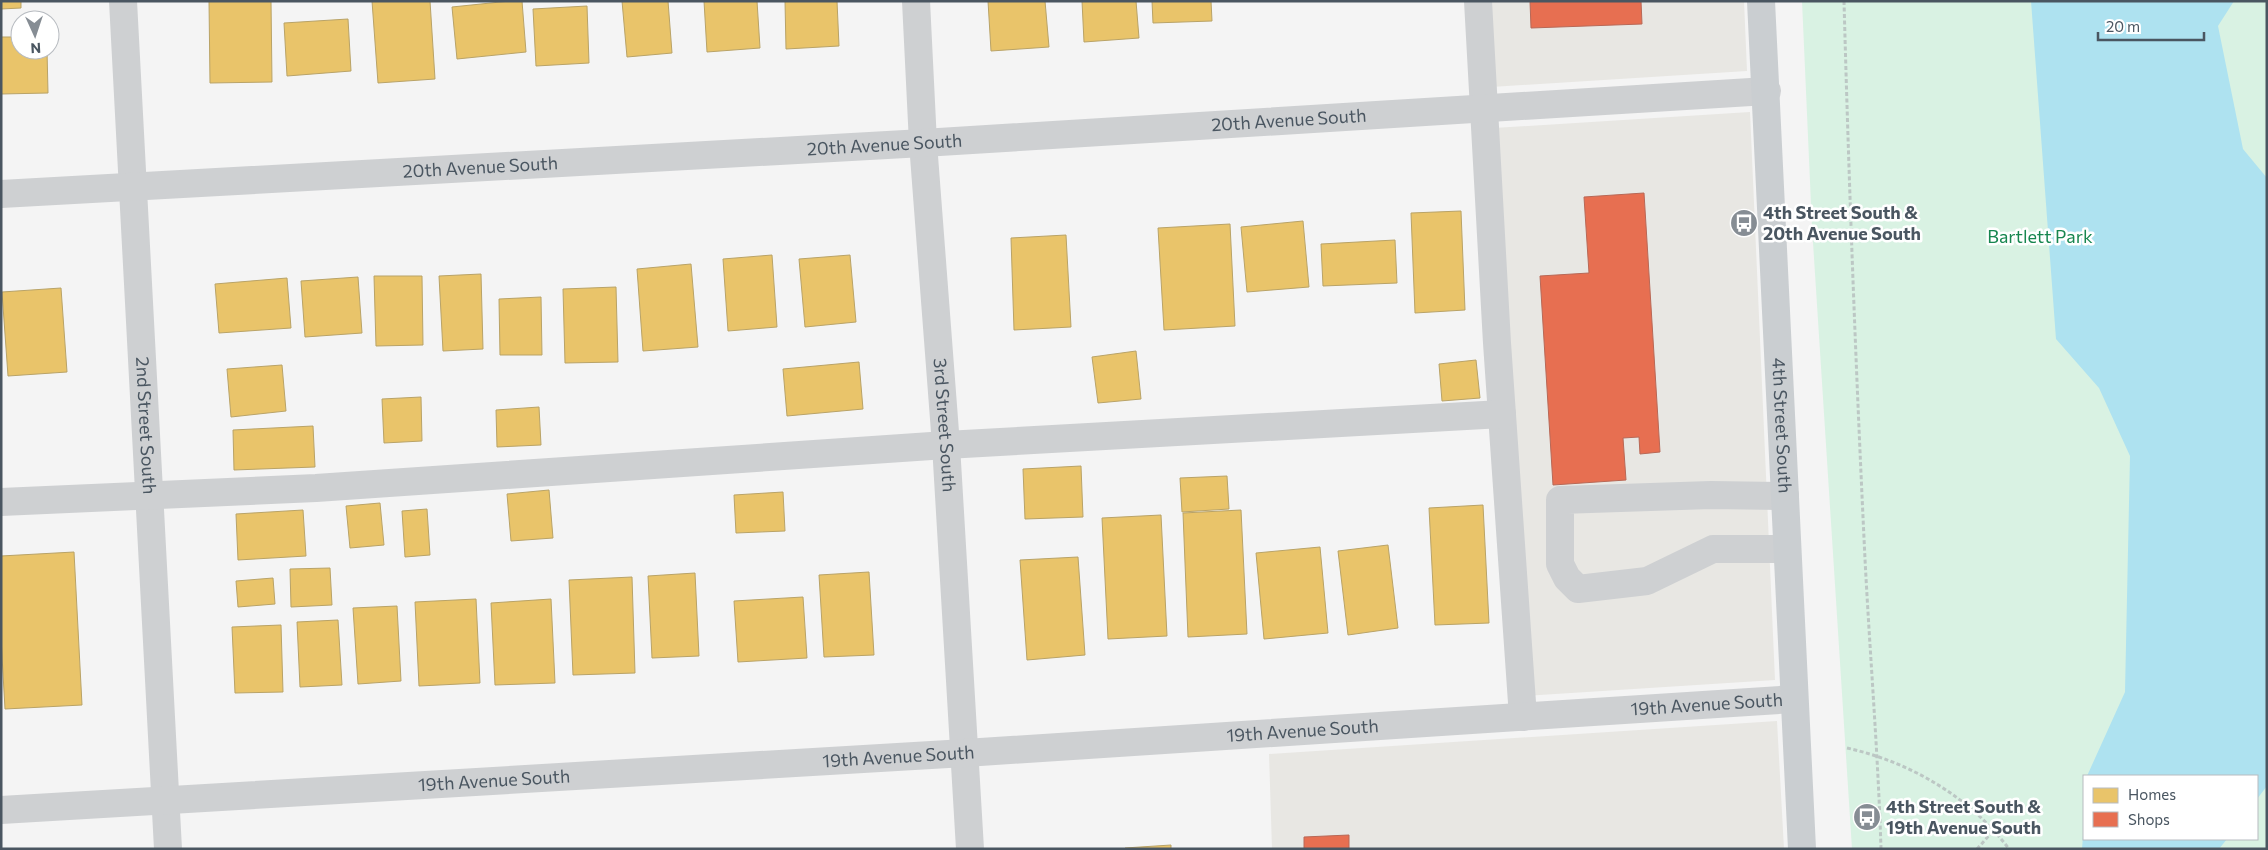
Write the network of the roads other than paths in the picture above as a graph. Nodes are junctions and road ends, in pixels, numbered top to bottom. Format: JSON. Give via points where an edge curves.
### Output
{"nodes":[{"id":1,"x":123,"y":1,"type":"edge"},
{"id":2,"x":916,"y":1,"type":"edge"},
{"id":3,"x":1478,"y":1,"type":"edge"},
{"id":4,"x":1762,"y":1,"type":"edge"},
{"id":5,"x":1767,"y":90,"type":"junction"},
{"id":6,"x":1485,"y":108,"type":"junction"},
{"id":7,"x":922,"y":143,"type":"junction"},
{"id":8,"x":132,"y":187,"type":"junction"},
{"id":9,"x":1,"y":194,"type":"edge"},
{"id":10,"x":1502,"y":414,"type":"junction"},
{"id":11,"x":946,"y":445,"type":"junction"},
{"id":12,"x":148,"y":496,"type":"junction"},
{"id":13,"x":1785,"y":496,"type":"junction"},
{"id":14,"x":1,"y":502,"type":"edge"},
{"id":15,"x":1787,"y":549,"type":"junction"},
{"id":16,"x":1794,"y":699,"type":"junction"},
{"id":17,"x":1523,"y":717,"type":"junction"},
{"id":18,"x":966,"y":753,"type":"junction"},
{"id":19,"x":164,"y":800,"type":"junction"},
{"id":20,"x":1,"y":810,"type":"edge"},
{"id":21,"x":168,"y":849,"type":"edge"},
{"id":22,"x":970,"y":849,"type":"edge"},
{"id":23,"x":1802,"y":849,"type":"edge"}],
"edges":[{"from":1,"to":8,"type":"street","name":"2nd Street South"},
{"from":2,"to":7,"type":"street","name":"3rd Street South"},
{"from":3,"to":6,"type":"street"},
{"from":4,"to":5,"type":"main road","name":"4th Street South"},
{"from":5,"to":6,"type":"street","name":"20th Avenue South"},
{"from":5,"to":13,"type":"main road","name":"4th Street South"},
{"from":6,"to":7,"type":"street","name":"20th Avenue South"},
{"from":6,"to":10,"type":"street"},
{"from":7,"to":8,"type":"street","name":"20th Avenue South"},
{"from":7,"to":11,"type":"street","name":"3rd Street South"},
{"from":8,"to":9,"type":"street","name":"20th Avenue South"},
{"from":8,"to":12,"type":"street","name":"2nd Street South"},
{"from":10,"to":11,"type":"street"},
{"from":10,"to":17,"type":"street"},
{"from":11,"to":12,"type":"street","via":[[652,467]]},
{"from":11,"to":18,"type":"street","name":"3rd Street South"},
{"from":12,"to":14,"type":"street"},
{"from":12,"to":19,"type":"street","name":"2nd Street South"},
{"from":13,"to":15,"type":"main road","name":"4th Street South"},
{"from":13,"to":15,"type":"street","via":[[1560,500],[1560,564],[1566,578],[1578,589],[1647,581],[1713,549]]},
{"from":15,"to":16,"type":"main road","name":"4th Street South"},
{"from":16,"to":17,"type":"street","name":"19th Avenue South"},
{"from":16,"to":23,"type":"main road","name":"4th Street South"},
{"from":17,"to":18,"type":"street","name":"19th Avenue South"},
{"from":18,"to":19,"type":"street","name":"19th Avenue South"},
{"from":18,"to":22,"type":"street","name":"3rd Street South"},
{"from":19,"to":20,"type":"street","name":"19th Avenue South"},
{"from":19,"to":21,"type":"street","name":"2nd Street South"}]}
